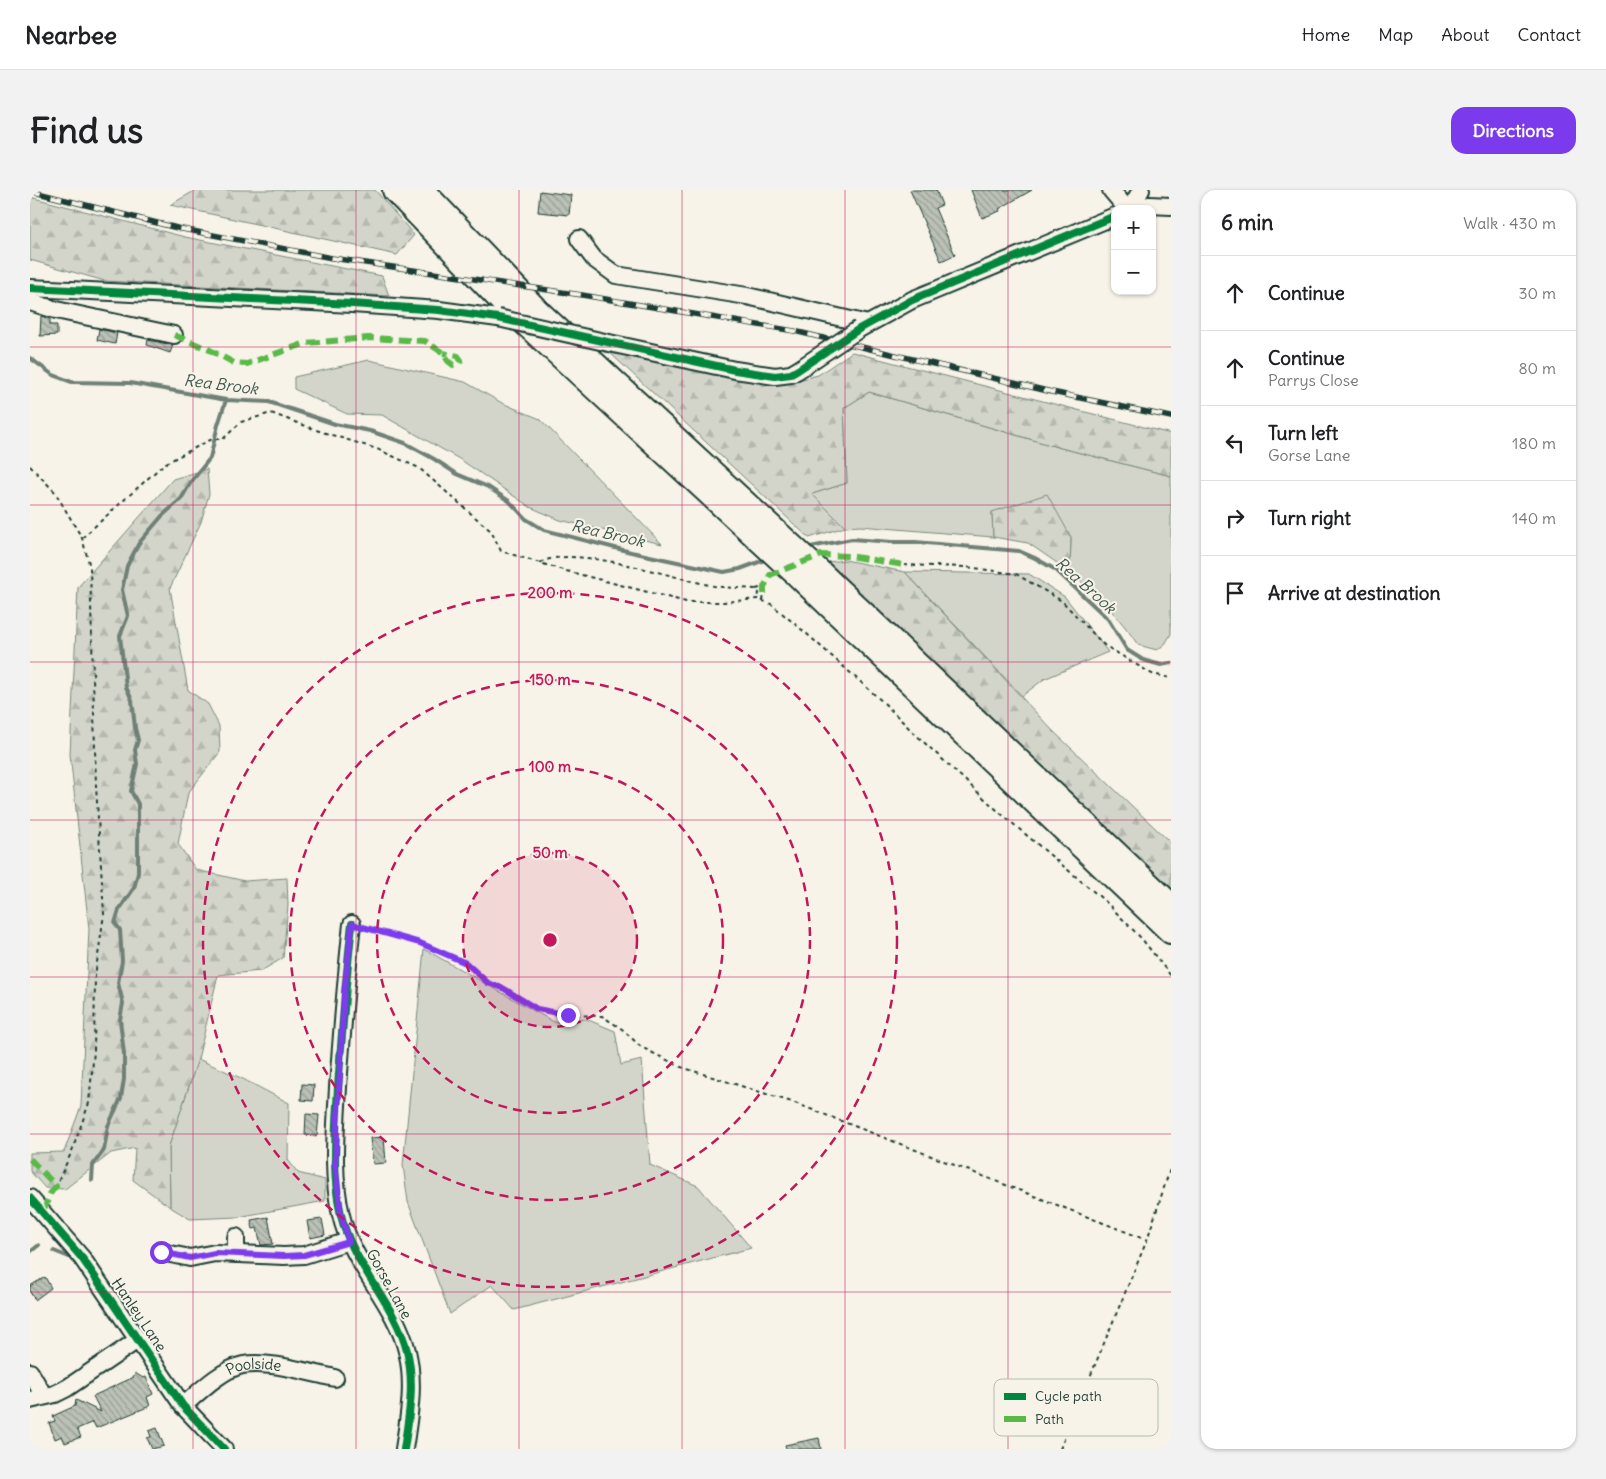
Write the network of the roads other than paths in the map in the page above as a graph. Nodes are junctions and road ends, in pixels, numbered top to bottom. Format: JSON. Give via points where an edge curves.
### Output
{"nodes":[{"id":1,"x":395,"y":190,"type":"edge"},
{"id":2,"x":421,"y":190,"type":"edge"},
{"id":3,"x":1111,"y":190,"type":"edge"},
{"id":4,"x":1141,"y":190,"type":"edge"},
{"id":5,"x":1166,"y":190,"type":"edge"},
{"id":6,"x":1171,"y":204,"type":"edge"},
{"id":7,"x":1124,"y":205,"type":"edge"},
{"id":8,"x":1131,"y":205,"type":"edge"},
{"id":9,"x":1149,"y":205,"type":"edge"},
{"id":10,"x":1111,"y":218,"type":"edge"},
{"id":11,"x":579,"y":239,"type":"dead end"},
{"id":12,"x":30,"y":288,"type":"edge"},
{"id":13,"x":30,"y":302,"type":"edge"},
{"id":14,"x":863,"y":327,"type":"junction"},
{"id":15,"x":174,"y":335,"type":"dead end"},
{"id":16,"x":807,"y":573,"type":"junction"},
{"id":17,"x":1171,"y":906,"type":"edge"},
{"id":18,"x":352,"y":924,"type":"road end"},
{"id":19,"x":1171,"y":931,"type":"edge"},
{"id":20,"x":30,"y":1198,"type":"edge"},
{"id":21,"x":236,"y":1237,"type":"dead end"},
{"id":22,"x":349,"y":1242,"type":"junction"},
{"id":23,"x":161,"y":1252,"type":"dead end"},
{"id":24,"x":236,"y":1254,"type":"junction"},
{"id":25,"x":139,"y":1339,"type":"junction"},
{"id":26,"x":30,"y":1372,"type":"edge"},
{"id":27,"x":335,"y":1378,"type":"dead end"},
{"id":28,"x":37,"y":1398,"type":"edge"},
{"id":29,"x":183,"y":1406,"type":"junction"},
{"id":30,"x":224,"y":1449,"type":"edge"},
{"id":31,"x":404,"y":1449,"type":"edge"}],
"edges":[{"from":1,"to":16,"type":"highway","via":[[506,305],[760,540]]},
{"from":2,"to":16,"type":"highway","via":[[536,310],[784,540]]},
{"from":3,"to":7,"type":"street"},
{"from":4,"to":8,"type":"street"},
{"from":5,"to":6,"type":"street"},
{"from":6,"to":9,"type":"street"},
{"from":10,"to":14,"type":"street","via":[[912,300]]},
{"from":11,"to":14,"type":"street","via":[[594,259],[616,275],[747,296]]},
{"from":12,"to":14,"type":"street","bridge":true,"via":[[439,310],[498,318],[775,376],[791,374]]},
{"from":13,"to":15,"type":"street"},
{"from":16,"to":17,"type":"highway"},
{"from":16,"to":19,"type":"highway"},
{"from":18,"to":22,"type":"street","name":"Gorse Lane","via":[[344,994],[335,1164],[341,1215]]},
{"from":20,"to":25,"type":"street","name":"Hanley Lane","via":[[82,1258]]},
{"from":21,"to":24,"type":"street"},
{"from":22,"to":24,"type":"street","via":[[304,1255]]},
{"from":22,"to":31,"type":"street","name":"Gorse Lane","via":[[391,1313],[407,1350],[411,1370],[411,1404]]},
{"from":23,"to":24,"type":"street","via":[[190,1258],[215,1253]]},
{"from":25,"to":28,"type":"street","via":[[67,1388]]},
{"from":25,"to":29,"type":"street","name":"Hanley Lane"},
{"from":26,"to":28,"type":"street"},
{"from":27,"to":29,"type":"street","name":"Poolside","via":[[271,1365],[242,1365],[209,1384]]},
{"from":29,"to":30,"type":"street","name":"Hanley Lane"}]}
